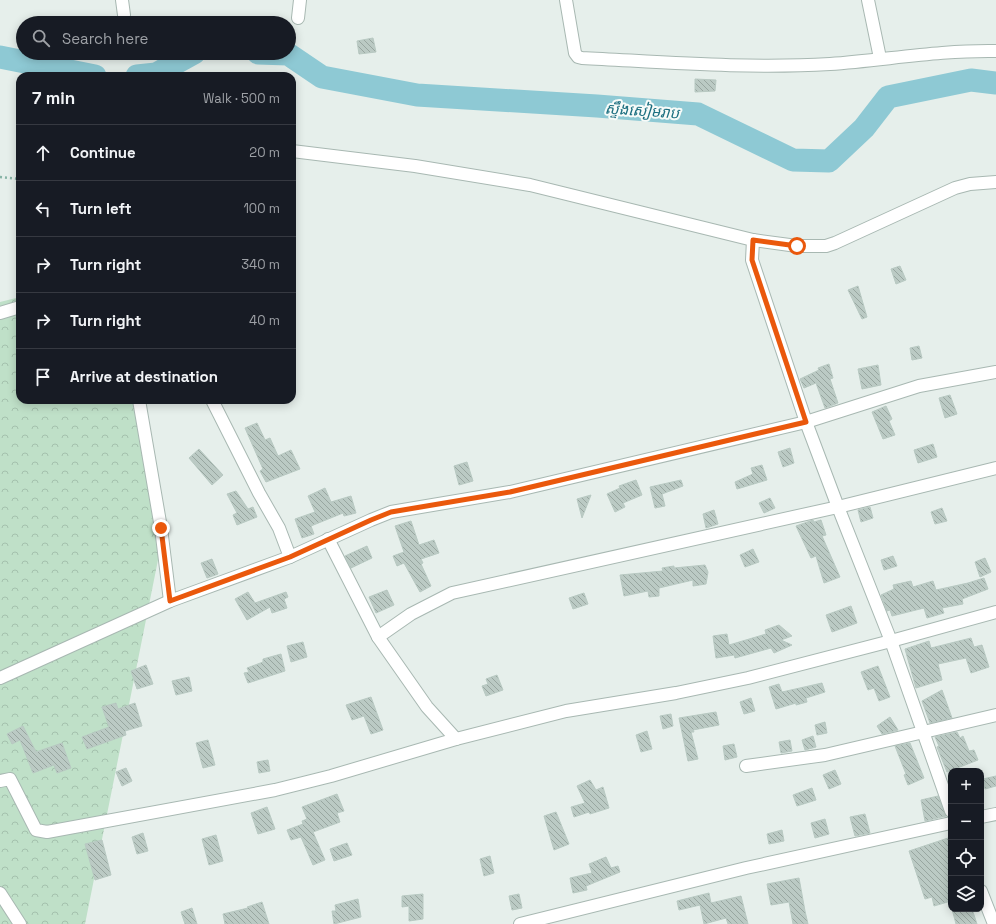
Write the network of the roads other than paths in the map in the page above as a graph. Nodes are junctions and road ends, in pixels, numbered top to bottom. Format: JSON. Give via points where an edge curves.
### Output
{"nodes":[{"id":1,"x":122,"y":0,"type":"edge"},
{"id":2,"x":300,"y":0,"type":"edge"},
{"id":3,"x":566,"y":0,"type":"edge"},
{"id":4,"x":868,"y":0,"type":"edge"},
{"id":5,"x":124,"y":15,"type":"dead end"},
{"id":6,"x":298,"y":18,"type":"dead end"},
{"id":7,"x":996,"y":51,"type":"edge"},
{"id":8,"x":880,"y":58,"type":"junction"},
{"id":9,"x":296,"y":151,"type":"edge"},
{"id":10,"x":996,"y":182,"type":"edge"},
{"id":11,"x":753,"y":240,"type":"junction"},
{"id":12,"x":16,"y":308,"type":"edge"},
{"id":13,"x":0,"y":313,"type":"edge"},
{"id":14,"x":996,"y":372,"type":"edge"},
{"id":15,"x":140,"y":404,"type":"edge"},
{"id":16,"x":214,"y":404,"type":"edge"},
{"id":17,"x":806,"y":422,"type":"junction"},
{"id":18,"x":996,"y":468,"type":"edge"},
{"id":19,"x":838,"y":507,"type":"junction"},
{"id":20,"x":328,"y":539,"type":"junction"},
{"id":21,"x":290,"y":557,"type":"junction"},
{"id":22,"x":170,"y":601,"type":"junction"},
{"id":23,"x":996,"y":612,"type":"edge"},
{"id":24,"x":378,"y":637,"type":"junction"},
{"id":25,"x":891,"y":642,"type":"junction"},
{"id":26,"x":0,"y":678,"type":"edge"},
{"id":27,"x":996,"y":715,"type":"edge"},
{"id":28,"x":923,"y":732,"type":"junction"},
{"id":29,"x":456,"y":739,"type":"junction"},
{"id":30,"x":746,"y":766,"type":"dead end"},
{"id":31,"x":0,"y":781,"type":"edge"},
{"id":32,"x":948,"y":804,"type":"edge"},
{"id":33,"x":996,"y":814,"type":"edge"},
{"id":34,"x":984,"y":816,"type":"edge"},
{"id":35,"x":948,"y":824,"type":"edge"},
{"id":36,"x":0,"y":893,"type":"edge"},
{"id":37,"x":984,"y":899,"type":"edge"},
{"id":38,"x":20,"y":924,"type":"edge"},
{"id":39,"x":520,"y":924,"type":"edge"},
{"id":40,"x":994,"y":924,"type":"edge"}],
"edges":[{"from":1,"to":5,"type":"street"},
{"from":2,"to":6,"type":"street"},
{"from":3,"to":8,"type":"street","via":[[575,53],[578,57],[728,65],[830,64]]},
{"from":4,"to":8,"type":"street"},
{"from":7,"to":8,"type":"street","via":[[960,51]]},
{"from":9,"to":11,"type":"street","via":[[415,166],[530,185]]},
{"from":10,"to":11,"type":"street","via":[[955,188],[852,237],[826,246],[797,246]]},
{"from":11,"to":17,"type":"street","via":[[752,260]]},
{"from":12,"to":13,"type":"street"},
{"from":14,"to":17,"type":"street","via":[[919,386]]},
{"from":15,"to":22,"type":"street","via":[[161,528]]},
{"from":16,"to":21,"type":"street","via":[[279,528]]},
{"from":17,"to":19,"type":"street"},
{"from":17,"to":20,"type":"street","via":[[510,492],[391,512]]},
{"from":18,"to":19,"type":"street"},
{"from":19,"to":24,"type":"street","via":[[452,592],[411,614]]},
{"from":19,"to":25,"type":"street"},
{"from":20,"to":21,"type":"street"},
{"from":20,"to":24,"type":"street"},
{"from":21,"to":22,"type":"street"},
{"from":22,"to":26,"type":"street"},
{"from":23,"to":25,"type":"street"},
{"from":24,"to":29,"type":"street","via":[[427,707]]},
{"from":25,"to":28,"type":"street"},
{"from":25,"to":29,"type":"street","via":[[748,678],[566,711]]},
{"from":27,"to":28,"type":"street"},
{"from":28,"to":30,"type":"street","via":[[825,755]]},
{"from":28,"to":32,"type":"street"},
{"from":29,"to":31,"type":"street","via":[[275,790],[47,832],[36,830],[10,778]]},
{"from":33,"to":34,"type":"street"},
{"from":35,"to":39,"type":"street","via":[[746,868]]},
{"from":36,"to":38,"type":"street"},
{"from":37,"to":40,"type":"street"}]}
